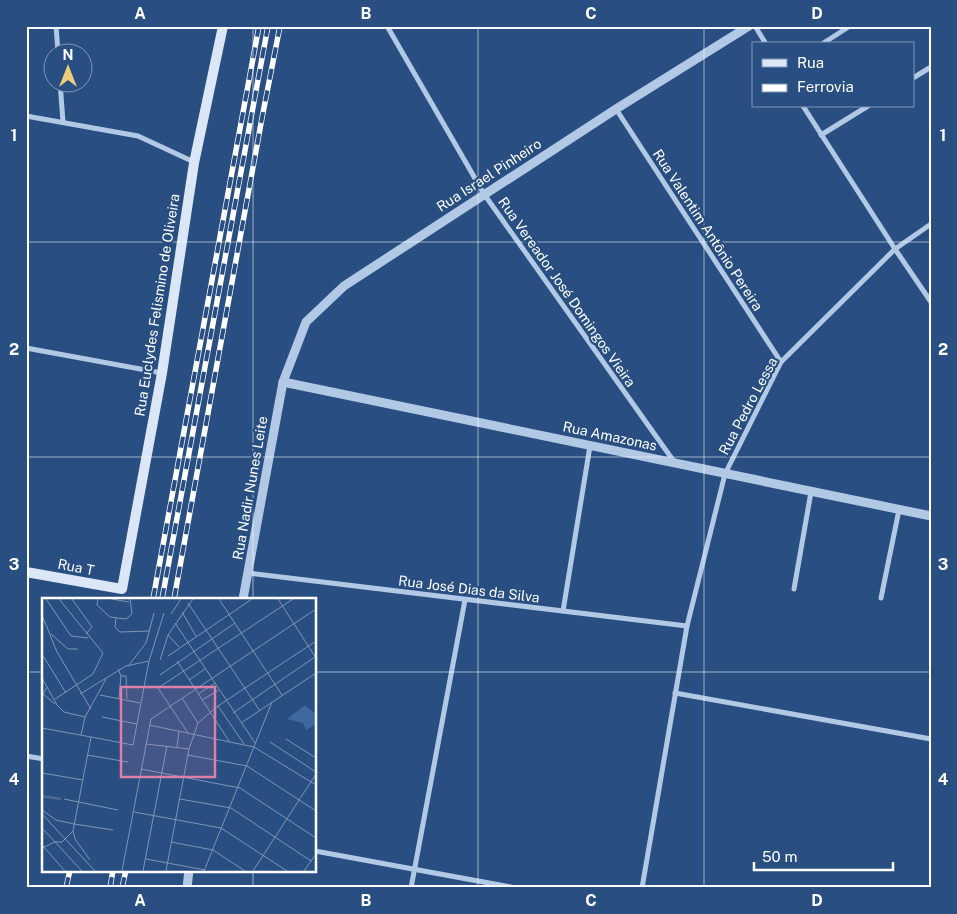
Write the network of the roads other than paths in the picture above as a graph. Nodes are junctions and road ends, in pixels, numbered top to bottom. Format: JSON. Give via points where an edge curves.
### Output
{"nodes":[{"id":1,"x":56,"y":26,"type":"edge"},
{"id":2,"x":223,"y":26,"type":"edge"},
{"id":3,"x":387,"y":26,"type":"edge"},
{"id":4,"x":749,"y":26,"type":"edge"},
{"id":5,"x":755,"y":26,"type":"edge"},
{"id":6,"x":850,"y":26,"type":"edge"},
{"id":7,"x":57,"y":42,"type":"edge"},
{"id":8,"x":765,"y":42,"type":"edge"},
{"id":9,"x":825,"y":42,"type":"edge"},
{"id":10,"x":931,"y":67,"type":"edge"},
{"id":11,"x":914,"y":77,"type":"edge"},
{"id":12,"x":61,"y":92,"type":"edge"},
{"id":13,"x":805,"y":108,"type":"edge"},
{"id":14,"x":865,"y":108,"type":"edge"},
{"id":15,"x":616,"y":109,"type":"junction"},
{"id":16,"x":26,"y":116,"type":"edge"},
{"id":17,"x":63,"y":122,"type":"junction"},
{"id":18,"x":821,"y":135,"type":"junction"},
{"id":19,"x":194,"y":163,"type":"junction"},
{"id":20,"x":484,"y":194,"type":"junction"},
{"id":21,"x":931,"y":224,"type":"edge"},
{"id":22,"x":895,"y":249,"type":"junction"},
{"id":23,"x":931,"y":302,"type":"edge"},
{"id":24,"x":26,"y":348,"type":"edge"},
{"id":25,"x":781,"y":362,"type":"junction"},
{"id":26,"x":162,"y":373,"type":"junction"},
{"id":27,"x":283,"y":382,"type":"junction"},
{"id":28,"x":590,"y":446,"type":"junction"},
{"id":29,"x":675,"y":464,"type":"junction"},
{"id":30,"x":725,"y":474,"type":"junction"},
{"id":31,"x":811,"y":492,"type":"junction"},
{"id":32,"x":898,"y":510,"type":"junction"},
{"id":33,"x":931,"y":516,"type":"edge"},
{"id":34,"x":26,"y":572,"type":"edge"},
{"id":35,"x":248,"y":573,"type":"junction"},
{"id":36,"x":794,"y":589,"type":"dead end"},
{"id":37,"x":122,"y":590,"type":"joint"},
{"id":38,"x":243,"y":598,"type":"edge"},
{"id":39,"x":881,"y":598,"type":"dead end"},
{"id":40,"x":465,"y":600,"type":"junction"},
{"id":41,"x":563,"y":611,"type":"junction"},
{"id":42,"x":687,"y":626,"type":"junction"},
{"id":43,"x":675,"y":693,"type":"junction"},
{"id":44,"x":931,"y":740,"type":"edge"},
{"id":45,"x":26,"y":756,"type":"edge"},
{"id":46,"x":42,"y":759,"type":"edge"},
{"id":47,"x":316,"y":850,"type":"edge"},
{"id":48,"x":414,"y":869,"type":"junction"},
{"id":49,"x":190,"y":872,"type":"edge"},
{"id":50,"x":187,"y":888,"type":"edge"},
{"id":51,"x":411,"y":888,"type":"edge"},
{"id":52,"x":516,"y":888,"type":"edge"},
{"id":53,"x":642,"y":888,"type":"edge"}],
"edges":[{"from":1,"to":7,"type":"street"},
{"from":2,"to":19,"type":"main road","name":"Rua Euclydes Felismino de Oliveira"},
{"from":3,"to":20,"type":"street","name":"Rua Vereador José Domingos Vieira"},
{"from":4,"to":15,"type":"street","name":"Rua Israel Pinheiro"},
{"from":5,"to":8,"type":"street"},
{"from":6,"to":9,"type":"street"},
{"from":10,"to":11,"type":"street"},
{"from":12,"to":17,"type":"street"},
{"from":13,"to":18,"type":"street"},
{"from":14,"to":18,"type":"street"},
{"from":15,"to":20,"type":"street","name":"Rua Israel Pinheiro"},
{"from":15,"to":25,"type":"street","name":"Rua Valentim Antônio Pereira"},
{"from":16,"to":17,"type":"street"},
{"from":17,"to":19,"type":"street","via":[[138,136]]},
{"from":18,"to":22,"type":"street"},
{"from":19,"to":26,"type":"main road","name":"Rua Euclydes Felismino de Oliveira"},
{"from":20,"to":27,"type":"street","name":"Rua Israel Pinheiro","via":[[344,286],[306,322]]},
{"from":20,"to":29,"type":"street","name":"Rua Vereador José Domingos Vieira"},
{"from":21,"to":22,"type":"street","name":"Rua Pedro Lessa"},
{"from":22,"to":23,"type":"street"},
{"from":22,"to":25,"type":"street","name":"Rua Pedro Lessa"},
{"from":24,"to":26,"type":"street"},
{"from":25,"to":30,"type":"street","name":"Rua Pedro Lessa"},
{"from":26,"to":37,"type":"main road","name":"Rua Euclydes Felismino de Oliveira"},
{"from":27,"to":28,"type":"street","name":"Rua Amazonas"},
{"from":27,"to":35,"type":"street","name":"Rua Nadir Nunes Leite"},
{"from":28,"to":29,"type":"street","name":"Rua Amazonas"},
{"from":28,"to":41,"type":"street"},
{"from":29,"to":30,"type":"street","name":"Rua Amazonas"},
{"from":30,"to":31,"type":"street","name":"Rua Amazonas"},
{"from":30,"to":42,"type":"street","name":"Rua Pedro Lessa"},
{"from":31,"to":32,"type":"street","name":"Rua Amazonas"},
{"from":31,"to":36,"type":"street"},
{"from":32,"to":33,"type":"street","name":"Rua Amazonas"},
{"from":32,"to":39,"type":"street"},
{"from":34,"to":37,"type":"main road","name":"Rua T"},
{"from":35,"to":38,"type":"street","name":"Rua Nadir Nunes Leite"},
{"from":35,"to":40,"type":"street","name":"Rua José Dias da Silva"},
{"from":40,"to":41,"type":"street","name":"Rua José Dias da Silva"},
{"from":40,"to":48,"type":"street"},
{"from":41,"to":42,"type":"street","name":"Rua José Dias da Silva"},
{"from":42,"to":43,"type":"street","name":"Rua Pedro Lessa"},
{"from":43,"to":44,"type":"street"},
{"from":43,"to":53,"type":"street","name":"Rua Pedro Lessa"},
{"from":45,"to":46,"type":"street"},
{"from":47,"to":48,"type":"street"},
{"from":48,"to":51,"type":"street"},
{"from":48,"to":52,"type":"street"},
{"from":49,"to":50,"type":"street"}]}
